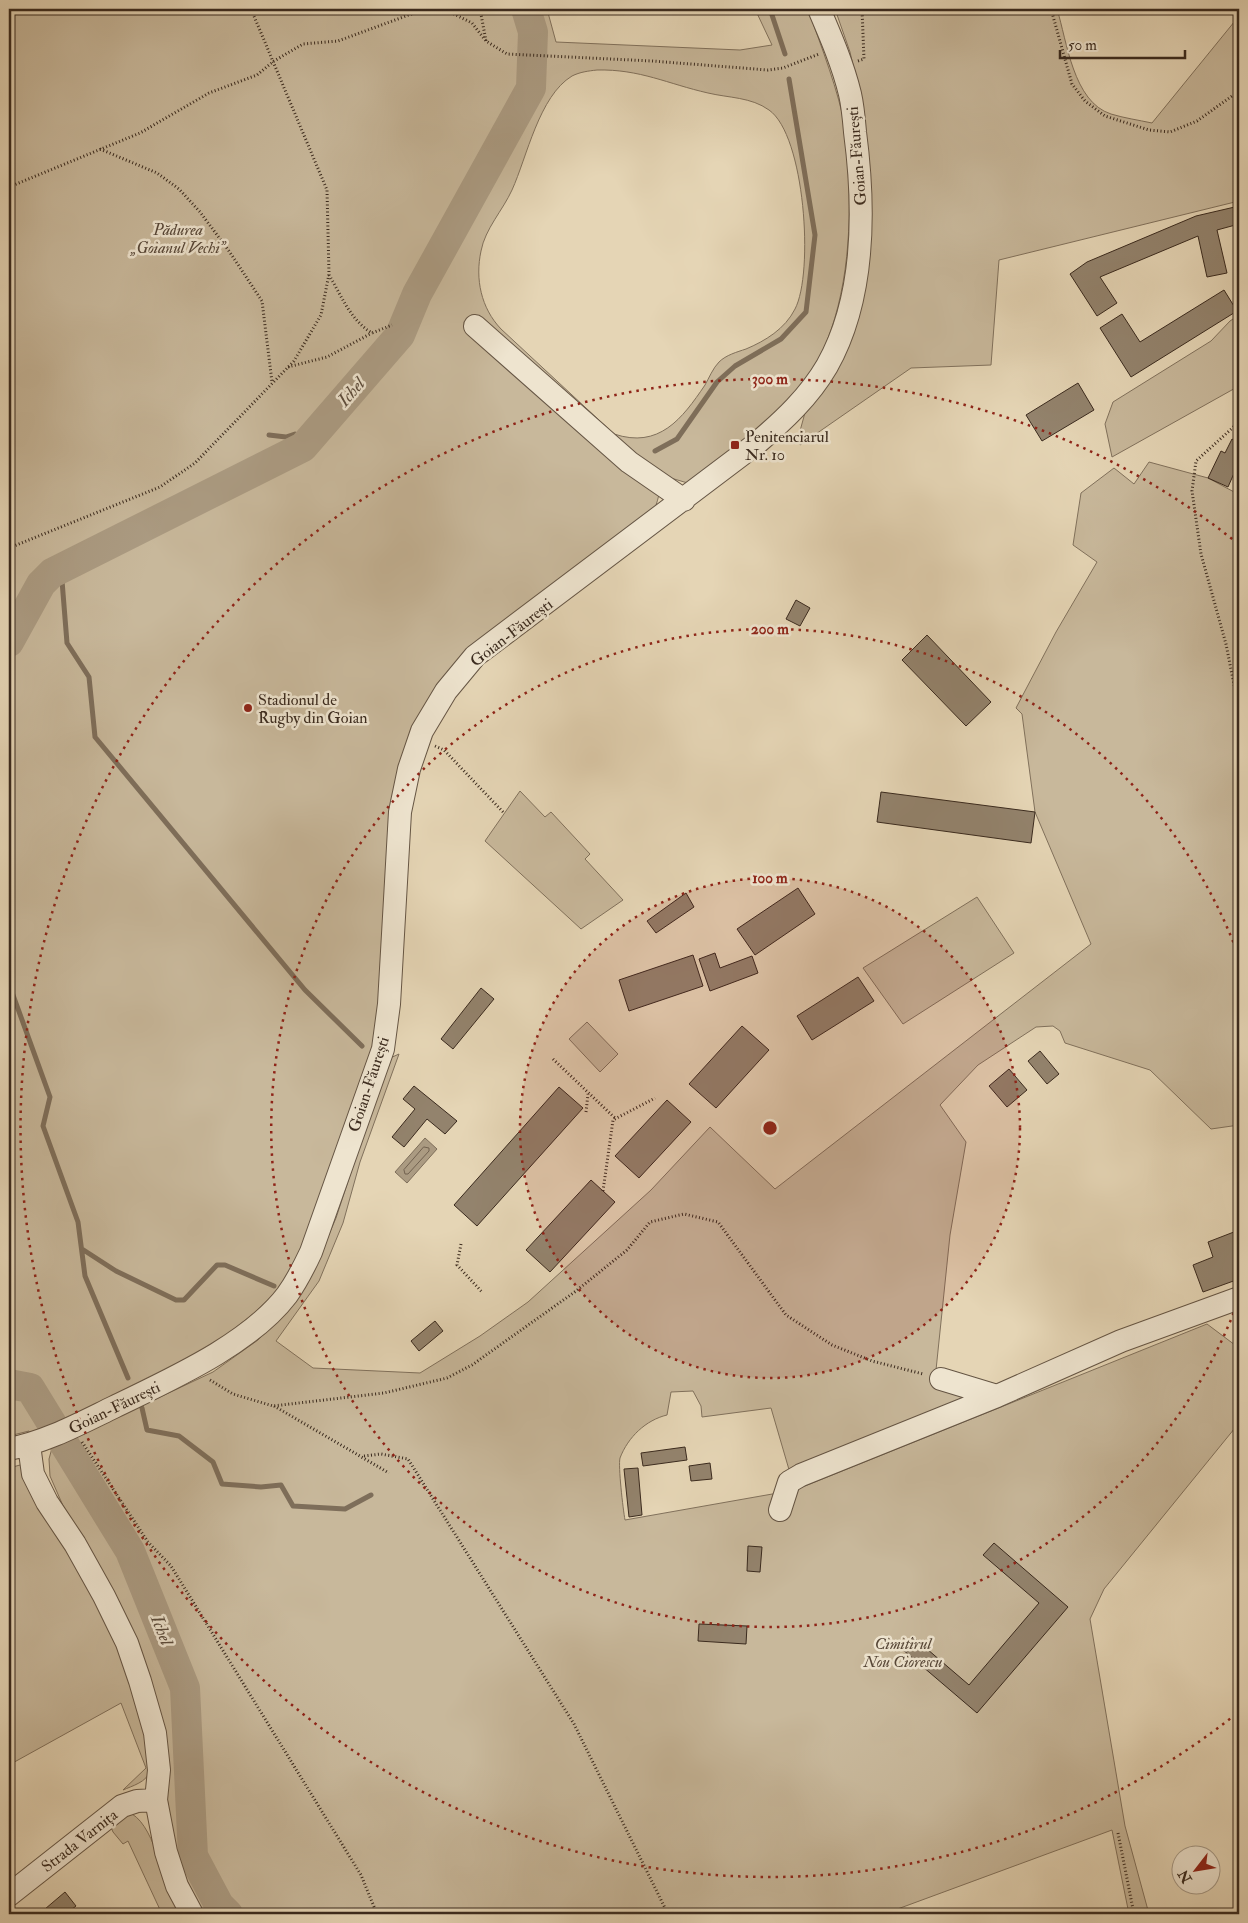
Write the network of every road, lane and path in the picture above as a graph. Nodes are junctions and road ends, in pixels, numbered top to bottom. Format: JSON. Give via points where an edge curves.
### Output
{"nodes":[{"id":1,"x":251,"y":9,"type":"edge"},
{"id":2,"x":425,"y":9,"type":"edge"},
{"id":3,"x":444,"y":9,"type":"edge"},
{"id":4,"x":480,"y":9,"type":"edge"},
{"id":5,"x":819,"y":9,"type":"edge"},
{"id":6,"x":862,"y":9,"type":"edge"},
{"id":7,"x":1051,"y":9,"type":"edge"},
{"id":8,"x":486,"y":41,"type":"junction"},
{"id":9,"x":835,"y":45,"type":"junction"},
{"id":10,"x":274,"y":60,"type":"junction"},
{"id":11,"x":842,"y":68,"type":"junction"},
{"id":12,"x":1239,"y":91,"type":"edge"},
{"id":13,"x":100,"y":150,"type":"junction"},
{"id":14,"x":9,"y":187,"type":"edge"},
{"id":15,"x":329,"y":274,"type":"junction"},
{"id":16,"x":392,"y":325,"type":"dead end"},
{"id":17,"x":476,"y":326,"type":"dead end"},
{"id":18,"x":372,"y":333,"type":"junction"},
{"id":19,"x":288,"y":367,"type":"junction"},
{"id":20,"x":272,"y":383,"type":"junction"},
{"id":21,"x":1239,"y":422,"type":"edge"},
{"id":22,"x":684,"y":500,"type":"junction"},
{"id":23,"x":9,"y":548,"type":"edge"},
{"id":24,"x":1239,"y":710,"type":"edge"},
{"id":25,"x":444,"y":750,"type":"dead end"},
{"id":26,"x":504,"y":813,"type":"dead end"},
{"id":27,"x":553,"y":1059,"type":"dead end"},
{"id":28,"x":588,"y":1094,"type":"junction"},
{"id":29,"x":655,"y":1098,"type":"dead end"},
{"id":30,"x":586,"y":1112,"type":"dead end"},
{"id":31,"x":616,"y":1119,"type":"junction"},
{"id":32,"x":603,"y":1191,"type":"dead end"},
{"id":33,"x":461,"y":1244,"type":"dead end"},
{"id":34,"x":482,"y":1292,"type":"dead end"},
{"id":35,"x":1239,"y":1298,"type":"edge"},
{"id":36,"x":197,"y":1367,"type":"junction"},
{"id":37,"x":940,"y":1379,"type":"joint"},
{"id":38,"x":997,"y":1396,"type":"junction"},
{"id":39,"x":273,"y":1406,"type":"junction"},
{"id":40,"x":72,"y":1427,"type":"junction"},
{"id":41,"x":27,"y":1445,"type":"edge"},
{"id":42,"x":364,"y":1456,"type":"junction"},
{"id":43,"x":389,"y":1473,"type":"dead end"},
{"id":44,"x":780,"y":1510,"type":"dead end"},
{"id":45,"x":156,"y":1800,"type":"junction"},
{"id":46,"x":1118,"y":1832,"type":"dead end"},
{"id":47,"x":9,"y":1895,"type":"edge"},
{"id":48,"x":192,"y":1914,"type":"edge"},
{"id":49,"x":377,"y":1914,"type":"edge"},
{"id":50,"x":668,"y":1914,"type":"edge"},
{"id":51,"x":1134,"y":1914,"type":"edge"}],
"edges":[{"from":1,"to":10,"type":"path"},
{"from":2,"to":10,"type":"path","via":[[338,41],[303,44]]},
{"from":3,"to":8,"type":"path","via":[[472,23]]},
{"from":4,"to":8,"type":"path"},
{"from":5,"to":9,"type":"street","name":"Goian-Făurești"},
{"from":6,"to":11,"type":"path","via":[[864,59]]},
{"from":7,"to":12,"type":"path","via":[[1072,84],[1085,101],[1104,116],[1149,130],[1170,132],[1197,121]]},
{"from":8,"to":9,"type":"path","via":[[508,54],[768,70],[807,60]]},
{"from":9,"to":11,"type":"street","name":"Goian-Făurești"},
{"from":10,"to":13,"type":"path","via":[[257,75],[209,94],[140,133]]},
{"from":10,"to":15,"type":"path","via":[[327,190]]},
{"from":11,"to":22,"type":"street","name":"Goian-Făurești","via":[[851,96],[861,172],[861,239],[852,299],[840,337],[811,390],[783,420]]},
{"from":13,"to":14,"type":"path"},
{"from":13,"to":20,"type":"path","via":[[157,174],[178,189],[229,251],[262,301]]},
{"from":15,"to":18,"type":"path","via":[[350,311]]},
{"from":15,"to":19,"type":"path","via":[[321,316]]},
{"from":16,"to":18,"type":"path"},
{"from":17,"to":22,"type":"street","via":[[629,462]]},
{"from":18,"to":19,"type":"path","via":[[327,357]]},
{"from":19,"to":20,"type":"path"},
{"from":20,"to":23,"type":"path","via":[[195,463],[160,487]]},
{"from":21,"to":24,"type":"path","via":[[1196,460],[1192,491],[1201,554],[1226,644]]},
{"from":22,"to":36,"type":"street","name":"Goian-Făurești","via":[[475,656],[446,691],[422,732],[409,769],[400,812],[389,1004],[380,1058],[300,1276],[286,1296],[259,1323]]},
{"from":25,"to":26,"type":"path"},
{"from":27,"to":28,"type":"path"},
{"from":28,"to":30,"type":"path"},
{"from":28,"to":31,"type":"path"},
{"from":29,"to":31,"type":"path"},
{"from":31,"to":32,"type":"path","via":[[613,1120]]},
{"from":33,"to":34,"type":"path","via":[[457,1265]]},
{"from":35,"to":38,"type":"street","via":[[1121,1341]]},
{"from":36,"to":39,"type":"path","via":[[215,1385]]},
{"from":36,"to":40,"type":"street","name":"Goian-Făurești"},
{"from":37,"to":38,"type":"street"},
{"from":37,"to":39,"type":"path","via":[[872,1361],[832,1345],[786,1315],[718,1222],[684,1214],[650,1222],[627,1250],[576,1291],[472,1365],[447,1378],[384,1393]]},
{"from":38,"to":44,"type":"street","via":[[801,1475],[788,1482]]},
{"from":39,"to":42,"type":"path"},
{"from":40,"to":41,"type":"street","name":"Goian-Făurești"},
{"from":40,"to":49,"type":"path","via":[[148,1542],[171,1566],[360,1875]]},
{"from":41,"to":45,"type":"street","via":[[33,1474],[46,1502],[75,1544],[127,1643],[155,1733],[159,1770]]},
{"from":42,"to":43,"type":"path"},
{"from":42,"to":50,"type":"path","via":[[381,1454],[408,1459],[574,1724]]},
{"from":45,"to":47,"type":"street","name":"Strada Varnița","via":[[122,1806]]},
{"from":45,"to":48,"type":"street","via":[[166,1852],[177,1886]]},
{"from":46,"to":51,"type":"path"}]}
